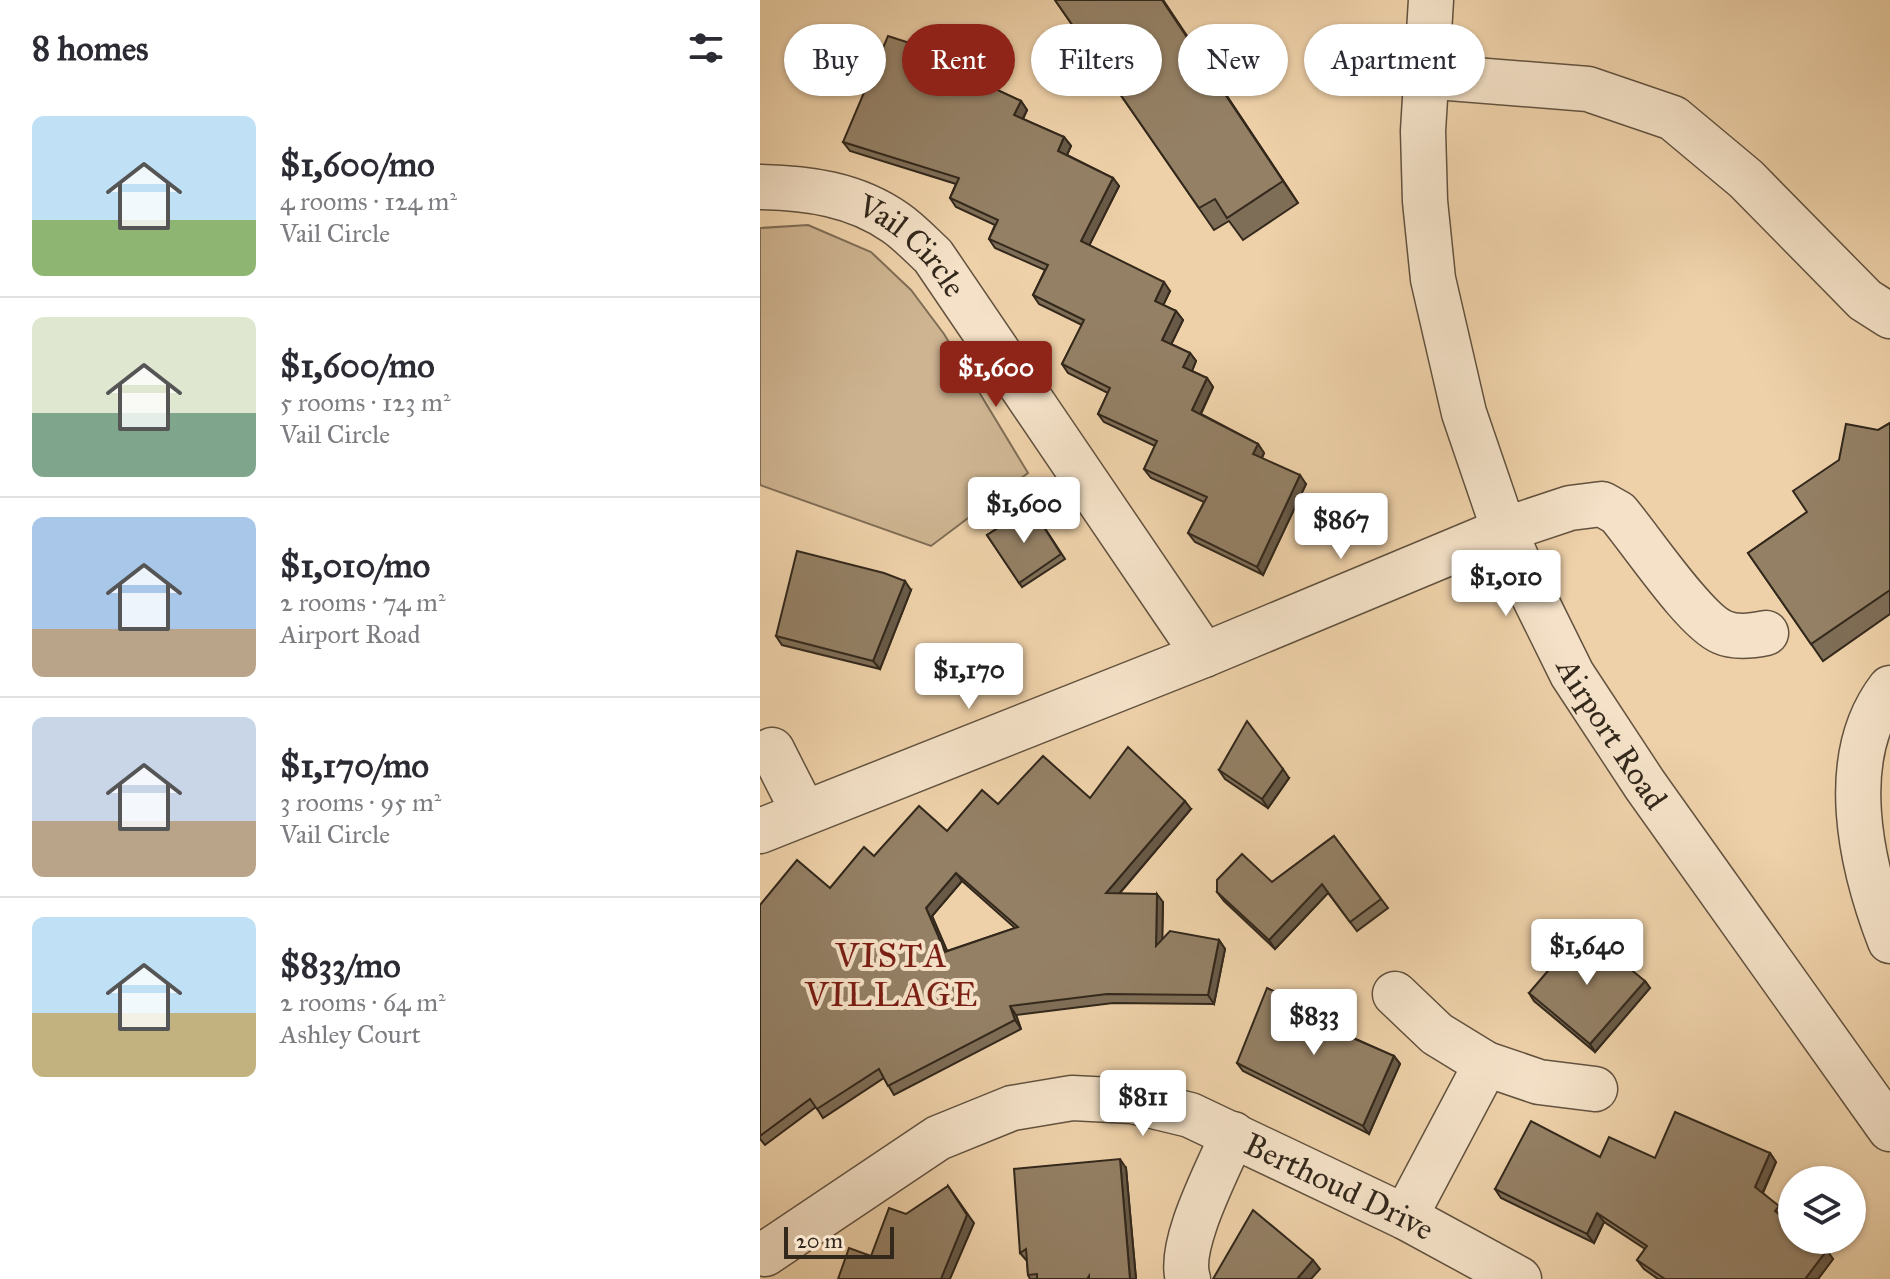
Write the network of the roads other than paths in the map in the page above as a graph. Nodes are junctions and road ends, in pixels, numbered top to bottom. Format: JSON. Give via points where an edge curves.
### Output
{"nodes":[{"id":1,"x":1431,"y":0,"type":"edge"},
{"id":2,"x":1429,"y":24,"type":"edge"},
{"id":3,"x":1485,"y":81,"type":"edge"},
{"id":4,"x":1424,"y":96,"type":"edge"},
{"id":5,"x":760,"y":186,"type":"edge"},
{"id":6,"x":1890,"y":316,"type":"edge"},
{"id":7,"x":1504,"y":530,"type":"junction"},
{"id":8,"x":1766,"y":633,"type":"dead end"},
{"id":9,"x":1204,"y":655,"type":"junction"},
{"id":10,"x":1890,"y":688,"type":"edge"},
{"id":11,"x":772,"y":750,"type":"dead end"},
{"id":12,"x":804,"y":813,"type":"junction"},
{"id":13,"x":760,"y":831,"type":"edge"},
{"id":14,"x":1890,"y":941,"type":"edge"},
{"id":15,"x":1395,"y":994,"type":"dead end"},
{"id":16,"x":1486,"y":1064,"type":"junction"},
{"id":17,"x":1595,"y":1089,"type":"dead end"},
{"id":18,"x":1890,"y":1129,"type":"edge"},
{"id":19,"x":1233,"y":1134,"type":"junction"},
{"id":20,"x":1405,"y":1217,"type":"junction"},
{"id":21,"x":769,"y":1260,"type":"edge"},
{"id":22,"x":1188,"y":1279,"type":"edge"},
{"id":23,"x":1519,"y":1279,"type":"edge"}],
"edges":[{"from":1,"to":2,"type":"street","name":"Airport Road"},
{"from":3,"to":6,"type":"street","via":[[1588,89],[1673,118],[1746,179],[1865,300]]},
{"from":4,"to":7,"type":"street","name":"Airport Road","via":[[1425,201],[1433,279],[1464,413]]},
{"from":5,"to":9,"type":"street","name":"Vail Circle","via":[[804,188],[852,199],[895,223],[933,256]]},
{"from":7,"to":8,"type":"street","via":[[1570,508],[1602,504],[1618,513],[1696,612],[1722,632]]},
{"from":7,"to":9,"type":"street"},
{"from":7,"to":18,"type":"street","name":"Airport Road","via":[[1572,674]]},
{"from":9,"to":12,"type":"street"},
{"from":10,"to":14,"type":"street","via":[[1864,739],[1856,800],[1872,894]]},
{"from":11,"to":12,"type":"street"},
{"from":12,"to":13,"type":"street"},
{"from":15,"to":16,"type":"street","via":[[1437,1034]]},
{"from":16,"to":17,"type":"street","via":[[1539,1082]]},
{"from":16,"to":20,"type":"street"},
{"from":19,"to":20,"type":"street","name":"Berthoud Drive"},
{"from":19,"to":21,"type":"street","name":"Berthoud Drive","via":[[1190,1115],[1132,1101],[1072,1098],[1012,1108],[938,1138]]},
{"from":19,"to":22,"type":"street","via":[[1189,1238]]},
{"from":20,"to":23,"type":"street","name":"Berthoud Drive"}]}
